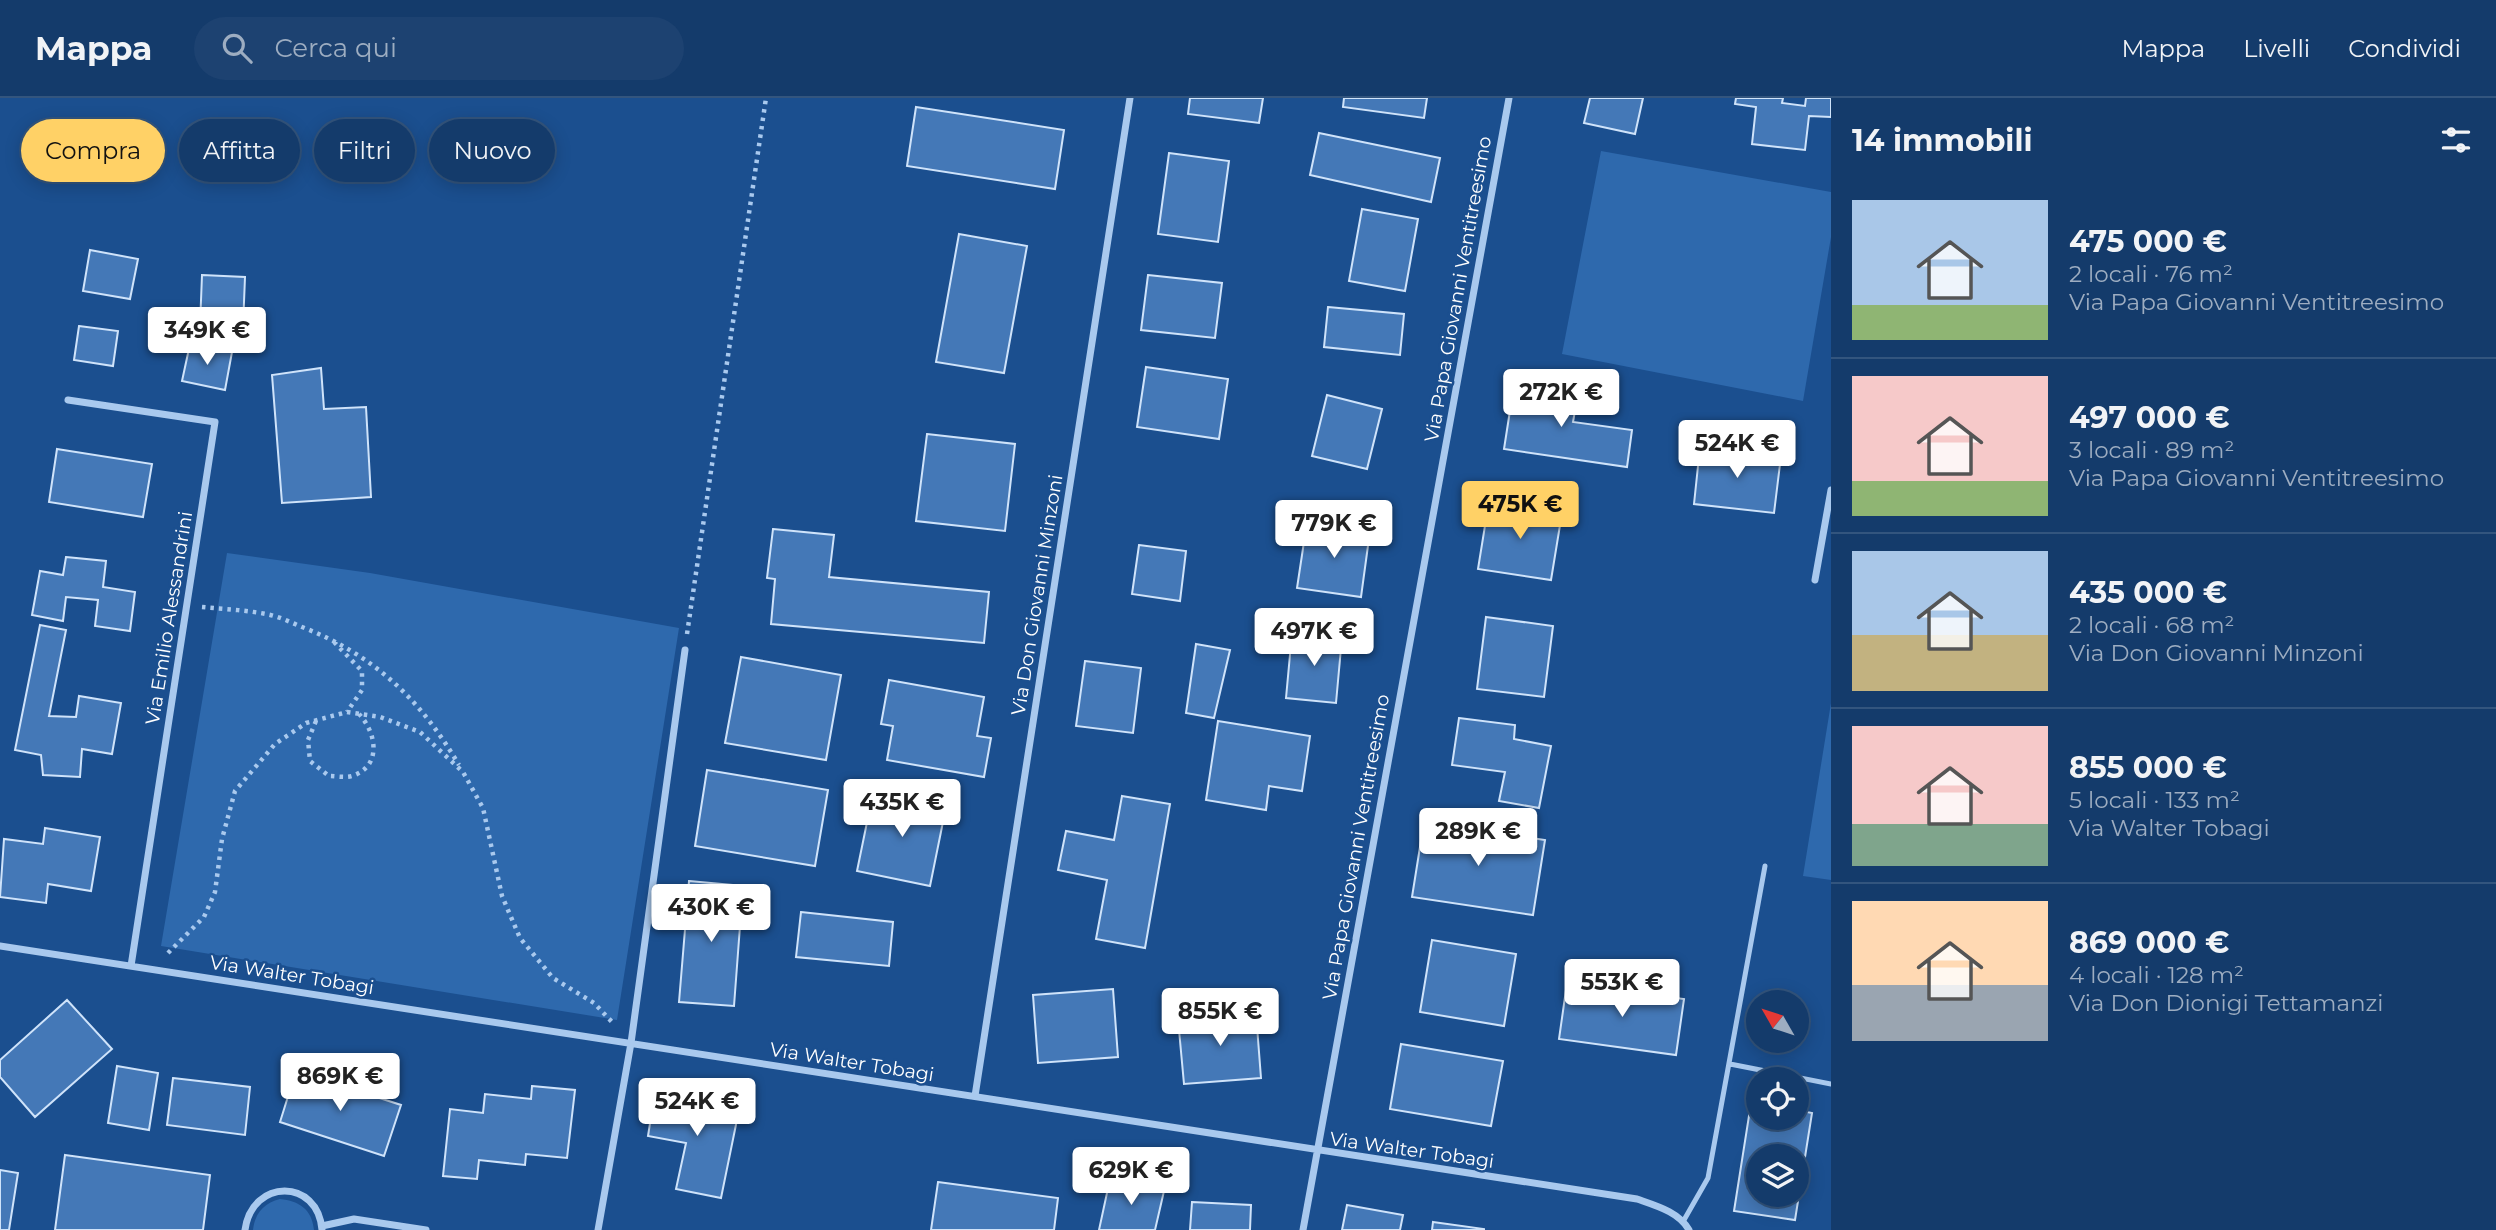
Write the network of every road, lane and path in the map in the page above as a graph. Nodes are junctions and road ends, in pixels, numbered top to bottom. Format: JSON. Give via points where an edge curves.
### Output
{"nodes":[{"id":1,"x":766,"y":98,"type":"edge"},
{"id":2,"x":1130,"y":98,"type":"edge"},
{"id":3,"x":1509,"y":98,"type":"edge"},
{"id":4,"x":68,"y":400,"type":"dead end"},
{"id":5,"x":1831,"y":490,"type":"edge"},
{"id":6,"x":1815,"y":580,"type":"dead end"},
{"id":7,"x":187,"y":606,"type":"junction"},
{"id":8,"x":328,"y":637,"type":"junction"},
{"id":9,"x":685,"y":650,"type":"joint"},
{"id":10,"x":347,"y":712,"type":"junction"},
{"id":11,"x":359,"y":714,"type":"junction"},
{"id":12,"x":316,"y":720,"type":"junction"},
{"id":13,"x":463,"y":772,"type":"junction"},
{"id":14,"x":1765,"y":866,"type":"dead end"},
{"id":15,"x":0,"y":946,"type":"edge"},
{"id":16,"x":131,"y":966,"type":"junction"},
{"id":17,"x":148,"y":969,"type":"junction"},
{"id":18,"x":631,"y":1043,"type":"junction"},
{"id":19,"x":1730,"y":1064,"type":"junction"},
{"id":20,"x":1831,"y":1084,"type":"edge"},
{"id":21,"x":975,"y":1096,"type":"junction"},
{"id":22,"x":1316,"y":1152,"type":"junction"},
{"id":23,"x":1684,"y":1220,"type":"junction"},
{"id":24,"x":322,"y":1228,"type":"edge"},
{"id":25,"x":245,"y":1230,"type":"edge"},
{"id":26,"x":426,"y":1230,"type":"edge"},
{"id":27,"x":598,"y":1230,"type":"edge"},
{"id":28,"x":1303,"y":1230,"type":"edge"},
{"id":29,"x":1689,"y":1230,"type":"edge"}],
"edges":[{"from":1,"to":9,"type":"path"},
{"from":2,"to":21,"type":"street","name":"Via Don Giovanni Minzoni"},
{"from":3,"to":22,"type":"street","name":"Via Papa Giovanni Ventitreesimo"},
{"from":4,"to":7,"type":"street","name":"Via Emilio Alessandrini","via":[[215,422]]},
{"from":5,"to":6,"type":"street"},
{"from":7,"to":8,"type":"path","via":[[269,614]]},
{"from":7,"to":16,"type":"street","name":"Via Emilio Alessandrini"},
{"from":8,"to":10,"type":"path","via":[[362,671],[362,690]]},
{"from":8,"to":13,"type":"path","via":[[366,658],[405,693],[435,725]]},
{"from":9,"to":18,"type":"street"},
{"from":10,"to":11,"type":"path"},
{"from":10,"to":12,"type":"path"},
{"from":11,"to":12,"type":"path","via":[[374,736],[374,751],[364,768],[352,776],[328,776],[310,761],[308,740]]},
{"from":11,"to":13,"type":"path","via":[[420,732]]},
{"from":12,"to":17,"type":"path","via":[[275,744],[235,791],[215,892],[204,917]]},
{"from":13,"to":18,"type":"path","via":[[483,808],[502,896],[520,938],[553,978],[594,1003]]},
{"from":14,"to":19,"type":"lane"},
{"from":15,"to":16,"type":"street","name":"Via Walter Tobagi"},
{"from":16,"to":17,"type":"street","name":"Via Walter Tobagi"},
{"from":17,"to":18,"type":"street","name":"Via Walter Tobagi"},
{"from":18,"to":21,"type":"street","name":"Via Walter Tobagi"},
{"from":18,"to":27,"type":"street"},
{"from":19,"to":20,"type":"lane"},
{"from":19,"to":23,"type":"lane","via":[[1708,1178]]},
{"from":21,"to":22,"type":"street","name":"Via Walter Tobagi"},
{"from":22,"to":23,"type":"street","name":"Via Walter Tobagi","via":[[1637,1199]]},
{"from":22,"to":28,"type":"street","name":"Via Papa Giovanni Ventitreesimo"},
{"from":23,"to":29,"type":"street"},
{"from":24,"to":25,"type":"street","via":[[308,1199],[280,1190],[252,1206]]},
{"from":24,"to":26,"type":"street","via":[[354,1219]]}]}
